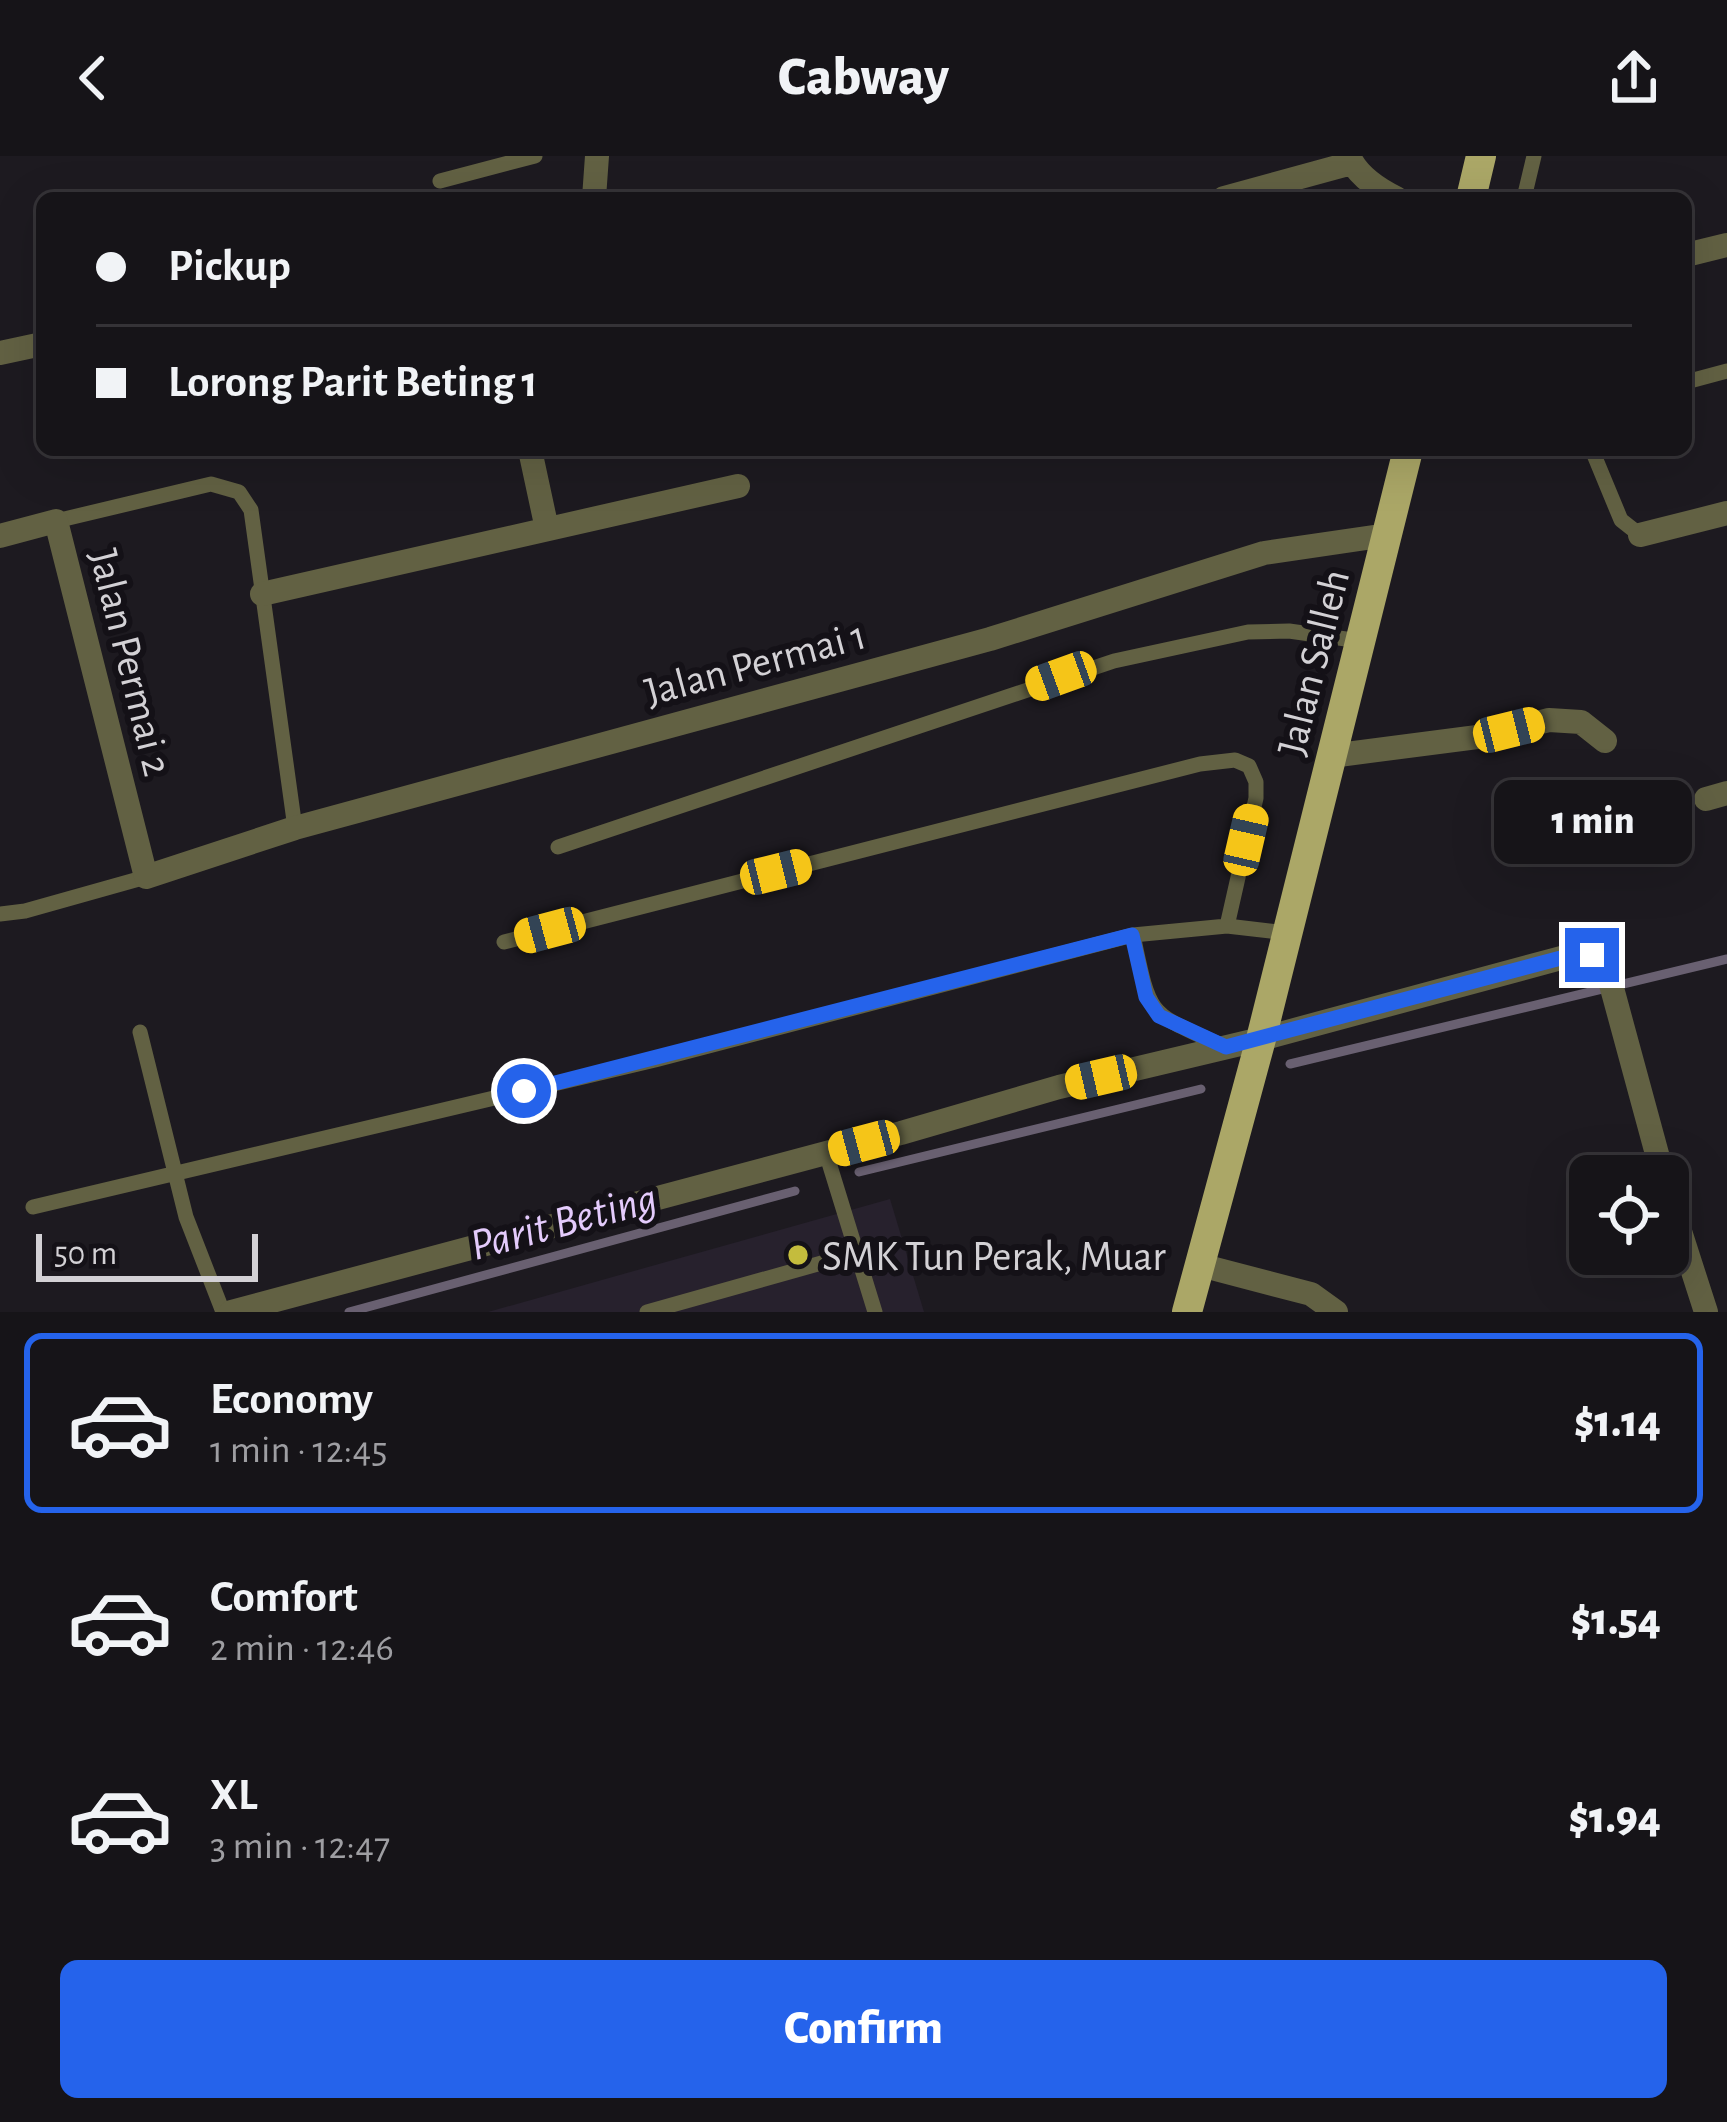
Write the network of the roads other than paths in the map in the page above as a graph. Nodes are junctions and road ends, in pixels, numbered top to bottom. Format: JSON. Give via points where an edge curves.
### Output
{"nodes":[{"id":1,"x":535,"y":156,"type":"edge"},
{"id":2,"x":597,"y":156,"type":"edge"},
{"id":3,"x":1481,"y":156,"type":"edge"},
{"id":4,"x":1534,"y":156,"type":"edge"},
{"id":5,"x":1350,"y":160,"type":"edge"},
{"id":6,"x":440,"y":181,"type":"dead end"},
{"id":7,"x":594,"y":192,"type":"edge"},
{"id":8,"x":1244,"y":192,"type":"edge"},
{"id":9,"x":1383,"y":192,"type":"edge"},
{"id":10,"x":1472,"y":192,"type":"edge"},
{"id":11,"x":1525,"y":192,"type":"edge"},
{"id":12,"x":1727,"y":244,"type":"edge"},
{"id":13,"x":1692,"y":253,"type":"edge"},
{"id":14,"x":36,"y":345,"type":"edge"},
{"id":15,"x":0,"y":353,"type":"edge"},
{"id":16,"x":1727,"y":371,"type":"edge"},
{"id":17,"x":1692,"y":380,"type":"edge"},
{"id":18,"x":531,"y":456,"type":"edge"},
{"id":19,"x":1407,"y":456,"type":"edge"},
{"id":20,"x":1594,"y":456,"type":"edge"},
{"id":21,"x":738,"y":486,"type":"dead end"},
{"id":22,"x":1727,"y":513,"type":"edge"},
{"id":23,"x":56,"y":521,"type":"junction"},
{"id":24,"x":547,"y":529,"type":"junction"},
{"id":25,"x":1387,"y":535,"type":"junction"},
{"id":26,"x":1640,"y":535,"type":"joint"},
{"id":27,"x":0,"y":536,"type":"edge"},
{"id":28,"x":262,"y":594,"type":"junction"},
{"id":29,"x":1360,"y":641,"type":"junction"},
{"id":30,"x":1605,"y":741,"type":"dead end"},
{"id":31,"x":1331,"y":756,"type":"junction"},
{"id":32,"x":295,"y":828,"type":"junction"},
{"id":33,"x":559,"y":847,"type":"dead end"},
{"id":34,"x":146,"y":877,"type":"junction"},
{"id":35,"x":0,"y":914,"type":"edge"},
{"id":36,"x":1227,"y":926,"type":"junction"},
{"id":37,"x":1287,"y":933,"type":"junction"},
{"id":38,"x":1132,"y":935,"type":"junction"},
{"id":39,"x":505,"y":942,"type":"dead end"},
{"id":40,"x":140,"y":1032,"type":"dead end"},
{"id":41,"x":1261,"y":1039,"type":"junction"},
{"id":42,"x":1226,"y":1047,"type":"junction"},
{"id":43,"x":826,"y":1154,"type":"junction"},
{"id":44,"x":1657,"y":1155,"type":"edge"},
{"id":45,"x":174,"y":1173,"type":"junction"},
{"id":46,"x":33,"y":1207,"type":"dead end"},
{"id":47,"x":856,"y":1252,"type":"junction"},
{"id":48,"x":1689,"y":1259,"type":"edge"},
{"id":49,"x":1200,"y":1265,"type":"junction"},
{"id":50,"x":227,"y":1312,"type":"edge"},
{"id":51,"x":647,"y":1312,"type":"edge"},
{"id":52,"x":875,"y":1312,"type":"edge"},
{"id":53,"x":1187,"y":1312,"type":"edge"},
{"id":54,"x":1336,"y":1312,"type":"edge"},
{"id":55,"x":1706,"y":1312,"type":"edge"}],
"edges":[{"from":1,"to":6,"type":"lane"},
{"from":2,"to":7,"type":"street"},
{"from":3,"to":10,"type":"main road"},
{"from":4,"to":11,"type":"lane"},
{"from":5,"to":8,"type":"street"},
{"from":5,"to":9,"type":"street"},
{"from":12,"to":13,"type":"street"},
{"from":14,"to":15,"type":"street"},
{"from":16,"to":17,"type":"lane"},
{"from":18,"to":24,"type":"street"},
{"from":19,"to":25,"type":"main road","name":"Jalan Salleh"},
{"from":20,"to":26,"type":"lane","via":[[1621,520]]},
{"from":21,"to":24,"type":"street"},
{"from":22,"to":26,"type":"street"},
{"from":23,"to":27,"type":"street","name":"Jalan Permai 2"},
{"from":23,"to":28,"type":"lane","via":[[211,484],[239,491],[250,510]]},
{"from":23,"to":34,"type":"street","name":"Jalan Permai 2"},
{"from":24,"to":28,"type":"street"},
{"from":25,"to":29,"type":"main road","name":"Jalan Salleh"},
{"from":25,"to":32,"type":"street","name":"Jalan Permai 1","via":[[1264,554],[990,639]]},
{"from":28,"to":32,"type":"lane"},
{"from":29,"to":31,"type":"main road","name":"Jalan Salleh"},
{"from":29,"to":33,"type":"lane","via":[[1249,632],[1137,655]]},
{"from":30,"to":31,"type":"street","via":[[1581,722],[1549,720]]},
{"from":31,"to":37,"type":"main road","name":"Jalan Salleh"},
{"from":32,"to":34,"type":"street","name":"Jalan Permai 1"},
{"from":34,"to":35,"type":"lane"},
{"from":36,"to":37,"type":"lane"},
{"from":36,"to":38,"type":"lane"},
{"from":36,"to":39,"type":"lane","via":[[1256,798],[1250,766],[1235,760]]},
{"from":37,"to":41,"type":"main road","name":"Jalan Salleh"},
{"from":38,"to":42,"type":"lane","via":[[1146,997],[1159,1016]]},
{"from":38,"to":45,"type":"lane","via":[[655,1060]]},
{"from":40,"to":45,"type":"lane"},
{"from":41,"to":42,"type":"street"},
{"from":41,"to":44,"type":"street","via":[[1576,954],[1600,958]]},
{"from":41,"to":49,"type":"main road","name":"Jalan Salleh"},
{"from":42,"to":43,"type":"street"},
{"from":43,"to":47,"type":"lane"},
{"from":43,"to":50,"type":"street"},
{"from":45,"to":46,"type":"lane"},
{"from":45,"to":50,"type":"lane","via":[[200,1260]]},
{"from":47,"to":51,"type":"lane"},
{"from":47,"to":52,"type":"lane"},
{"from":48,"to":55,"type":"street"},
{"from":49,"to":53,"type":"main road","name":"Jalan Salleh"},
{"from":49,"to":54,"type":"street","via":[[1311,1294]]}]}
